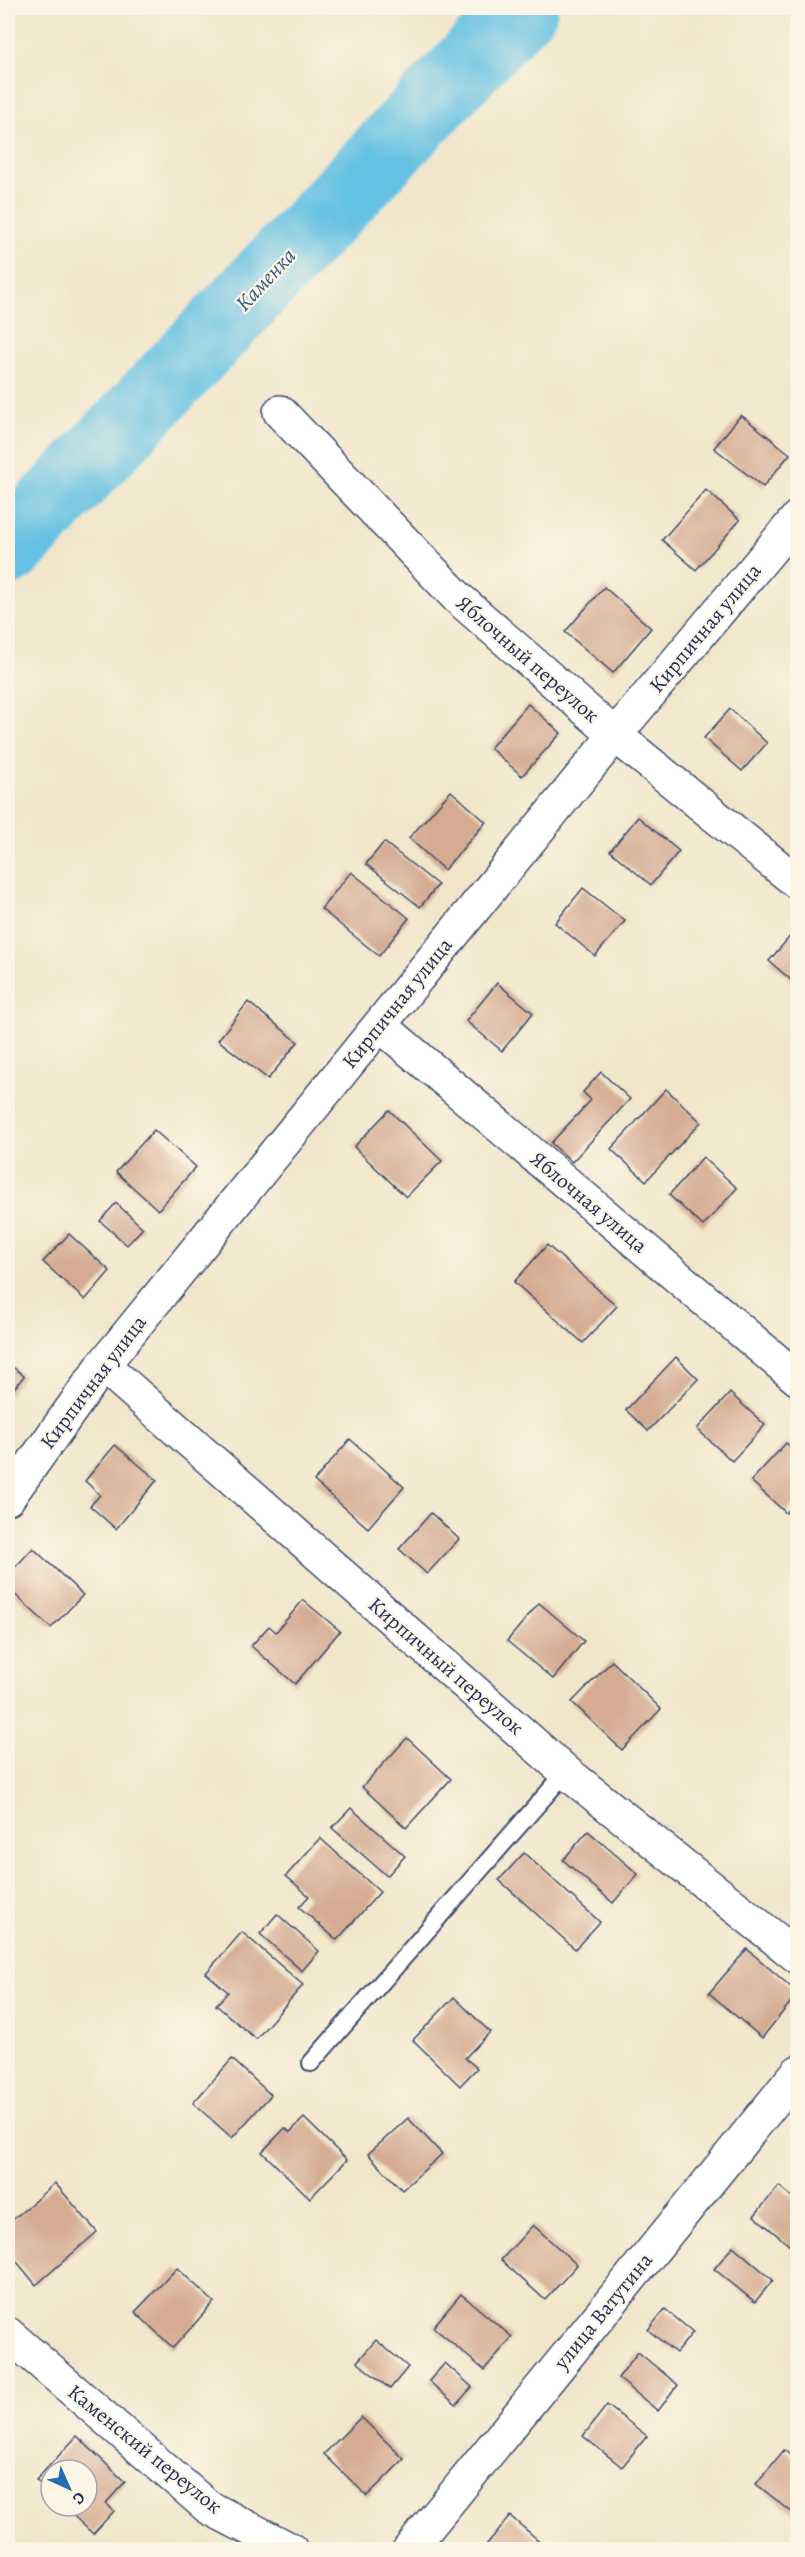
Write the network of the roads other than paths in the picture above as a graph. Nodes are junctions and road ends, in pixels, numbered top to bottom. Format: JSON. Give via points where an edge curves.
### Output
{"nodes":[{"id":1,"x":280,"y":412,"type":"dead end"},
{"id":2,"x":798,"y":518,"type":"edge"},
{"id":3,"x":615,"y":735,"type":"junction"},
{"id":4,"x":798,"y":883,"type":"edge"},
{"id":5,"x":380,"y":1024,"type":"junction"},
{"id":6,"x":103,"y":1365,"type":"junction"},
{"id":7,"x":798,"y":1379,"type":"edge"},
{"id":8,"x":8,"y":1498,"type":"edge"},
{"id":9,"x":566,"y":1772,"type":"junction"},
{"id":10,"x":798,"y":1957,"type":"edge"},
{"id":11,"x":312,"y":2063,"type":"dead end"},
{"id":12,"x":798,"y":2072,"type":"edge"},
{"id":13,"x":8,"y":2334,"type":"edge"},
{"id":14,"x":291,"y":2550,"type":"edge"},
{"id":15,"x":409,"y":2550,"type":"edge"}],
"edges":[{"from":1,"to":3,"type":"street","name":"Яблочный переулок","via":[[458,598]]},
{"from":2,"to":3,"type":"street","name":"Кирпичная улица"},
{"from":3,"to":4,"type":"street","name":"Яблочный переулок"},
{"from":3,"to":5,"type":"street","name":"Кирпичная улица"},
{"from":5,"to":6,"type":"street","name":"Кирпичная улица"},
{"from":5,"to":7,"type":"street","name":"Яблочная улица"},
{"from":6,"to":8,"type":"street","name":"Кирпичная улица"},
{"from":6,"to":9,"type":"street","name":"Кирпичный переулок"},
{"from":9,"to":10,"type":"street","name":"Кирпичный переулок"},
{"from":9,"to":11,"type":"lane"},
{"from":12,"to":15,"type":"street","name":"улица Ватутина"},
{"from":13,"to":14,"type":"street","name":"Каменский переулок","via":[[208,2507]]}]}
